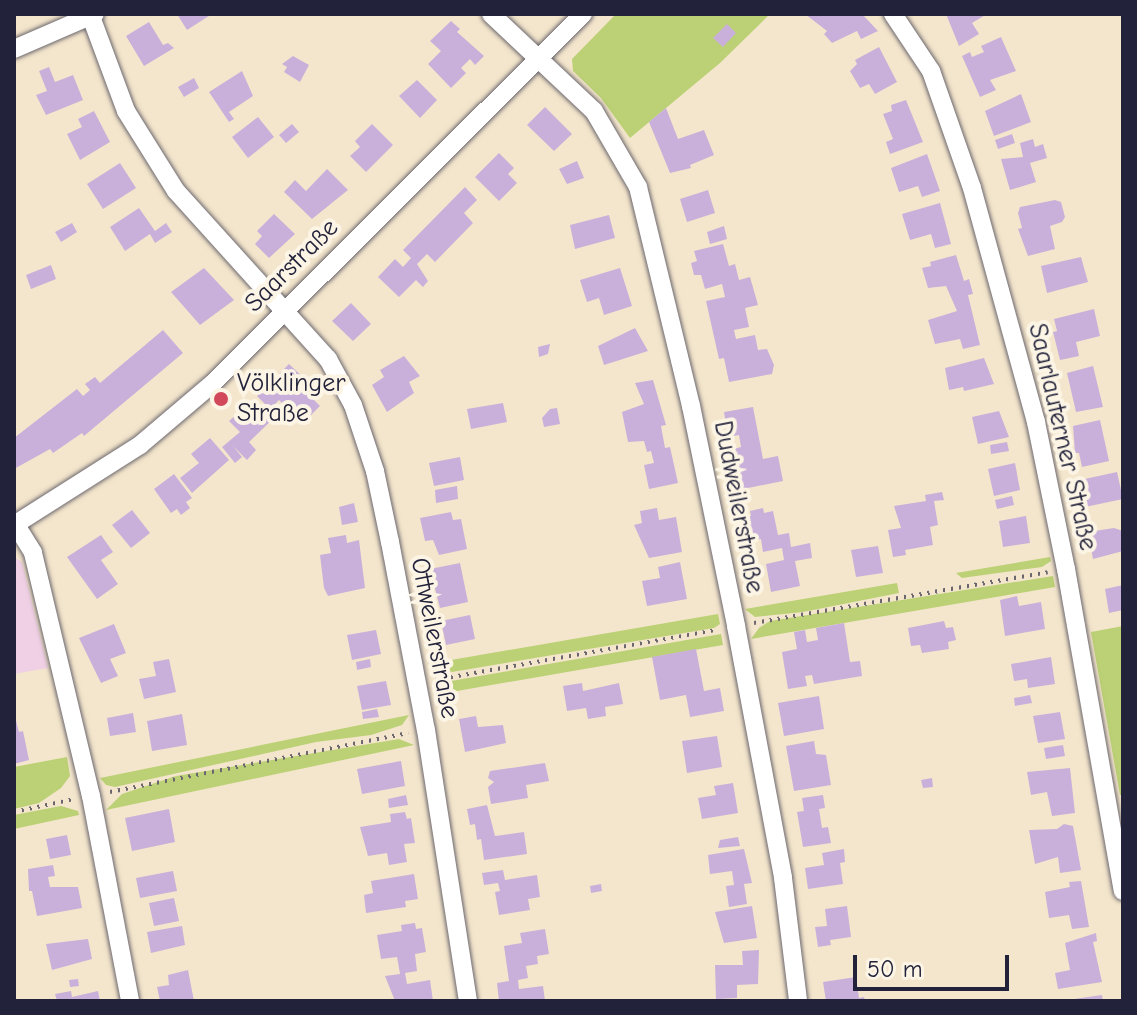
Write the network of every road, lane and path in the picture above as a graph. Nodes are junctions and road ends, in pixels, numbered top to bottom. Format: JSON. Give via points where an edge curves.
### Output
{"nodes":[{"id":1,"x":491,"y":14,"type":"edge"},
{"id":2,"x":583,"y":14,"type":"edge"},
{"id":3,"x":893,"y":14,"type":"edge"},
{"id":4,"x":92,"y":15,"type":"edge"},
{"id":5,"x":14,"y":49,"type":"edge"},
{"id":6,"x":538,"y":59,"type":"junction"},
{"id":7,"x":285,"y":309,"type":"junction"},
{"id":8,"x":15,"y":524,"type":"edge"},
{"id":9,"x":1066,"y":569,"type":"junction"},
{"id":10,"x":736,"y":626,"type":"junction"},
{"id":11,"x":417,"y":683,"type":"junction"},
{"id":12,"x":426,"y":730,"type":"junction"},
{"id":13,"x":91,"y":796,"type":"junction"},
{"id":14,"x":14,"y":812,"type":"edge"},
{"id":15,"x":1123,"y":891,"type":"edge"},
{"id":16,"x":130,"y":1001,"type":"edge"},
{"id":17,"x":468,"y":1001,"type":"edge"},
{"id":18,"x":798,"y":1001,"type":"edge"}],
"edges":[{"from":1,"to":6,"type":"street","name":"Dudweilerstraße"},
{"from":2,"to":6,"type":"street","name":"Saarstraße"},
{"from":3,"to":9,"type":"street","name":"Saarlauterner Straße","via":[[931,71],[972,188],[1036,422]]},
{"from":4,"to":5,"type":"street"},
{"from":4,"to":7,"type":"street","name":"Ottweilerstraße","via":[[126,111],[176,191]]},
{"from":6,"to":7,"type":"street","name":"Saarstraße"},
{"from":6,"to":10,"type":"street","name":"Dudweilerstraße","via":[[594,111],[638,187],[691,406]]},
{"from":7,"to":8,"type":"street","name":"Saarstraße","via":[[212,384],[140,445]]},
{"from":7,"to":11,"type":"street","name":"Ottweilerstraße","via":[[328,359],[353,405],[375,471]]},
{"from":8,"to":13,"type":"street","via":[[33,553]]},
{"from":9,"to":10,"type":"path"},
{"from":9,"to":15,"type":"street","name":"Saarlauterner Straße"},
{"from":10,"to":11,"type":"path"},
{"from":10,"to":18,"type":"street","name":"Dudweilerstraße","via":[[783,878]]},
{"from":11,"to":12,"type":"street","name":"Ottweilerstraße"},
{"from":12,"to":13,"type":"path"},
{"from":12,"to":17,"type":"street","name":"Ottweilerstraße"},
{"from":13,"to":14,"type":"path"},
{"from":13,"to":16,"type":"street"}]}
